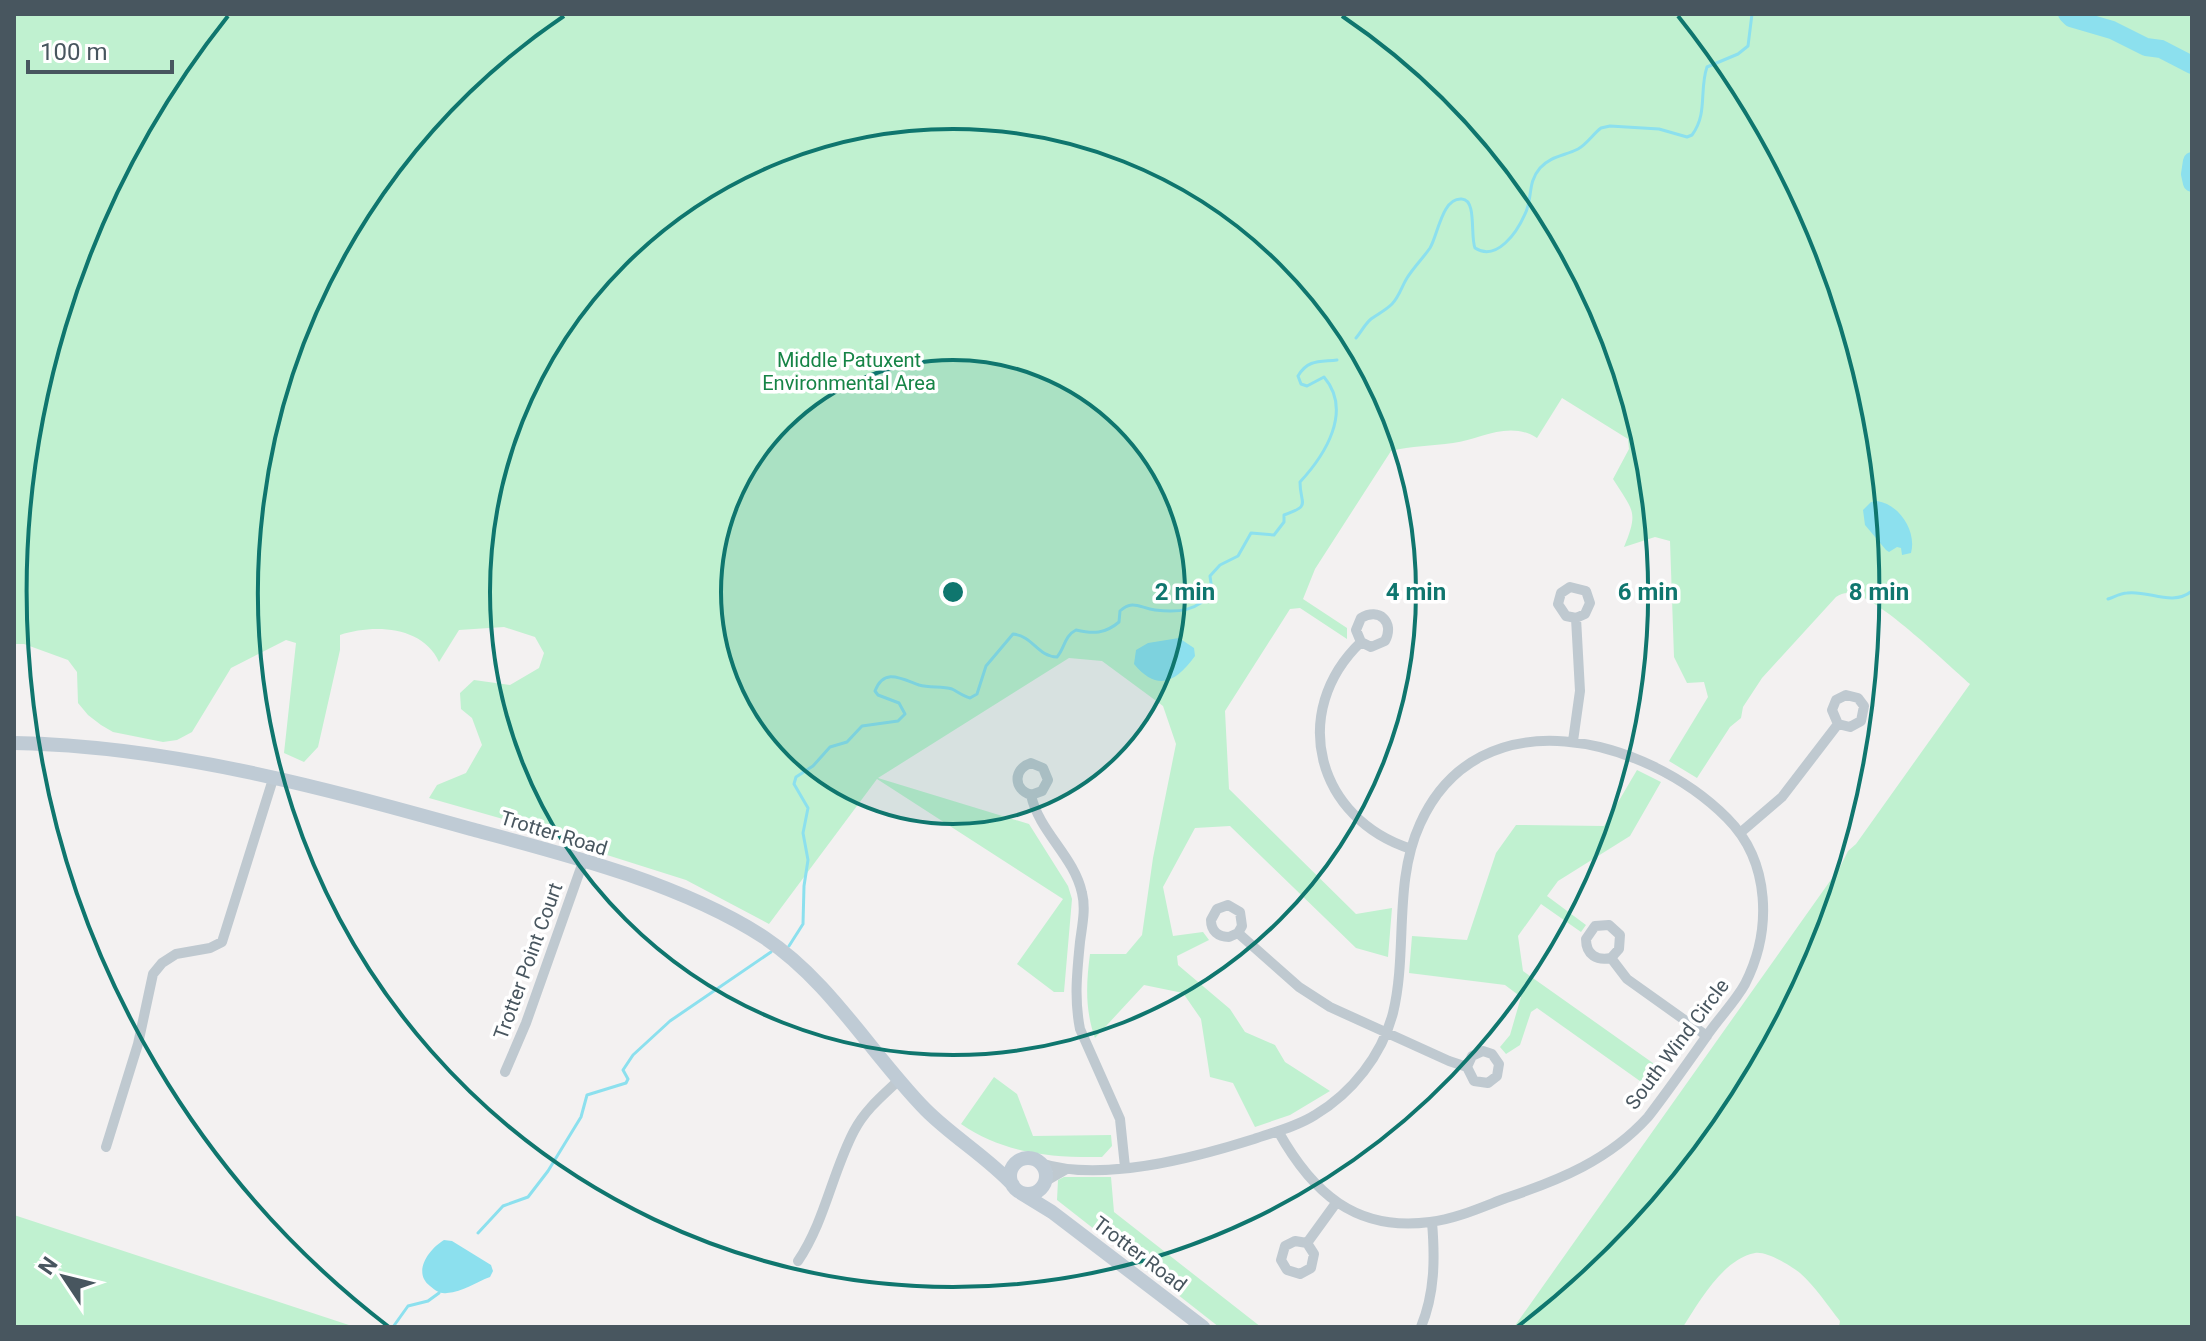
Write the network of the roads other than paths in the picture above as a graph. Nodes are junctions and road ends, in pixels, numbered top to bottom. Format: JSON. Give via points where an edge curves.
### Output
{"nodes":[{"id":1,"x":1576,"y":618,"type":"dead end"},
{"id":2,"x":1361,"y":642,"type":"dead end"},
{"id":3,"x":1838,"y":724,"type":"dead end"},
{"id":4,"x":1573,"y":741,"type":"junction"},
{"id":5,"x":14,"y":743,"type":"edge"},
{"id":6,"x":274,"y":776,"type":"junction"},
{"id":7,"x":1031,"y":795,"type":"dead end"},
{"id":8,"x":1740,"y":833,"type":"junction"},
{"id":9,"x":1411,"y":849,"type":"junction"},
{"id":10,"x":583,"y":862,"type":"junction"},
{"id":11,"x":1238,"y":933,"type":"dead end"},
{"id":12,"x":1611,"y":958,"type":"dead end"},
{"id":13,"x":1386,"y":1032,"type":"junction"},
{"id":14,"x":1707,"y":1036,"type":"junction"},
{"id":15,"x":1467,"y":1067,"type":"dead end"},
{"id":16,"x":505,"y":1072,"type":"dead end"},
{"id":17,"x":899,"y":1080,"type":"junction"},
{"id":18,"x":1278,"y":1131,"type":"junction"},
{"id":19,"x":106,"y":1147,"type":"dead end"},
{"id":20,"x":986,"y":1159,"type":"junction"},
{"id":21,"x":1019,"y":1160,"type":"junction"},
{"id":22,"x":1040,"y":1163,"type":"junction"},
{"id":23,"x":1125,"y":1167,"type":"junction"},
{"id":24,"x":1071,"y":1169,"type":"junction"},
{"id":25,"x":1045,"y":1182,"type":"junction"},
{"id":26,"x":1017,"y":1189,"type":"junction"},
{"id":27,"x":1336,"y":1203,"type":"junction"},
{"id":28,"x":1052,"y":1212,"type":"junction"},
{"id":29,"x":1432,"y":1222,"type":"junction"},
{"id":30,"x":1307,"y":1243,"type":"dead end"},
{"id":31,"x":798,"y":1261,"type":"dead end"},
{"id":32,"x":1203,"y":1327,"type":"edge"},
{"id":33,"x":1421,"y":1327,"type":"edge"}],
"edges":[{"from":1,"to":4,"type":"street","via":[[1580,691]]},
{"from":2,"to":9,"type":"street","via":[[1336,674],[1323,706],[1324,761],[1350,813],[1378,836]]},
{"from":3,"to":8,"type":"street","via":[[1782,797]]},
{"from":4,"to":8,"type":"street","name":"South Wind Circle","via":[[1662,770],[1704,798]]},
{"from":4,"to":9,"type":"street","name":"South Wind Circle","via":[[1514,744],[1467,767],[1430,806]]},
{"from":5,"to":6,"type":"street","name":"Trotter Road","via":[[142,752]]},
{"from":6,"to":10,"type":"street","name":"Trotter Road"},
{"from":6,"to":19,"type":"street","via":[[222,942],[176,954],[153,974]]},
{"from":7,"to":23,"type":"street","via":[[1037,816],[1081,887],[1077,1013],[1120,1119]]},
{"from":8,"to":14,"type":"street","name":"South Wind Circle","via":[[1762,886],[1764,923],[1743,987]]},
{"from":9,"to":13,"type":"street","name":"South Wind Circle","via":[[1396,995]]},
{"from":10,"to":16,"type":"street","name":"Trotter Point Court"},
{"from":10,"to":17,"type":"street","name":"Trotter Road","via":[[696,902],[783,951]]},
{"from":11,"to":13,"type":"street","via":[[1299,987]]},
{"from":12,"to":14,"type":"street","via":[[1627,979]]},
{"from":13,"to":15,"type":"street"},
{"from":13,"to":18,"type":"street","name":"South Wind Circle","via":[[1369,1064],[1345,1092],[1316,1115]]},
{"from":14,"to":29,"type":"street","name":"South Wind Circle","via":[[1648,1117],[1609,1152],[1552,1183]]},
{"from":17,"to":20,"type":"street","name":"Trotter Road","via":[[929,1113]]},
{"from":17,"to":31,"type":"street","via":[[854,1131],[812,1240]]},
{"from":18,"to":23,"type":"street","name":"South Wind Circle","via":[[1197,1156]]},
{"from":18,"to":27,"type":"street","name":"South Wind Circle","via":[[1306,1175]]},
{"from":20,"to":21,"type":"street"},
{"from":20,"to":26,"type":"street","name":"Trotter Road"},
{"from":21,"to":22,"type":"street"},
{"from":21,"to":26,"type":"street","via":[[1010,1174]]},
{"from":22,"to":24,"type":"street","name":"South Wind Circle"},
{"from":22,"to":25,"type":"street"},
{"from":23,"to":24,"type":"street","name":"South Wind Circle"},
{"from":24,"to":25,"type":"street","name":"South Wind Circle"},
{"from":25,"to":26,"type":"street","via":[[1034,1193]]},
{"from":25,"to":28,"type":"street"},
{"from":26,"to":28,"type":"street","name":"Trotter Road"},
{"from":27,"to":29,"type":"street","name":"South Wind Circle","via":[[1395,1223]]},
{"from":27,"to":30,"type":"street"},
{"from":28,"to":32,"type":"street","name":"Trotter Road"},
{"from":29,"to":33,"type":"street","via":[[1433,1281]]}]}
